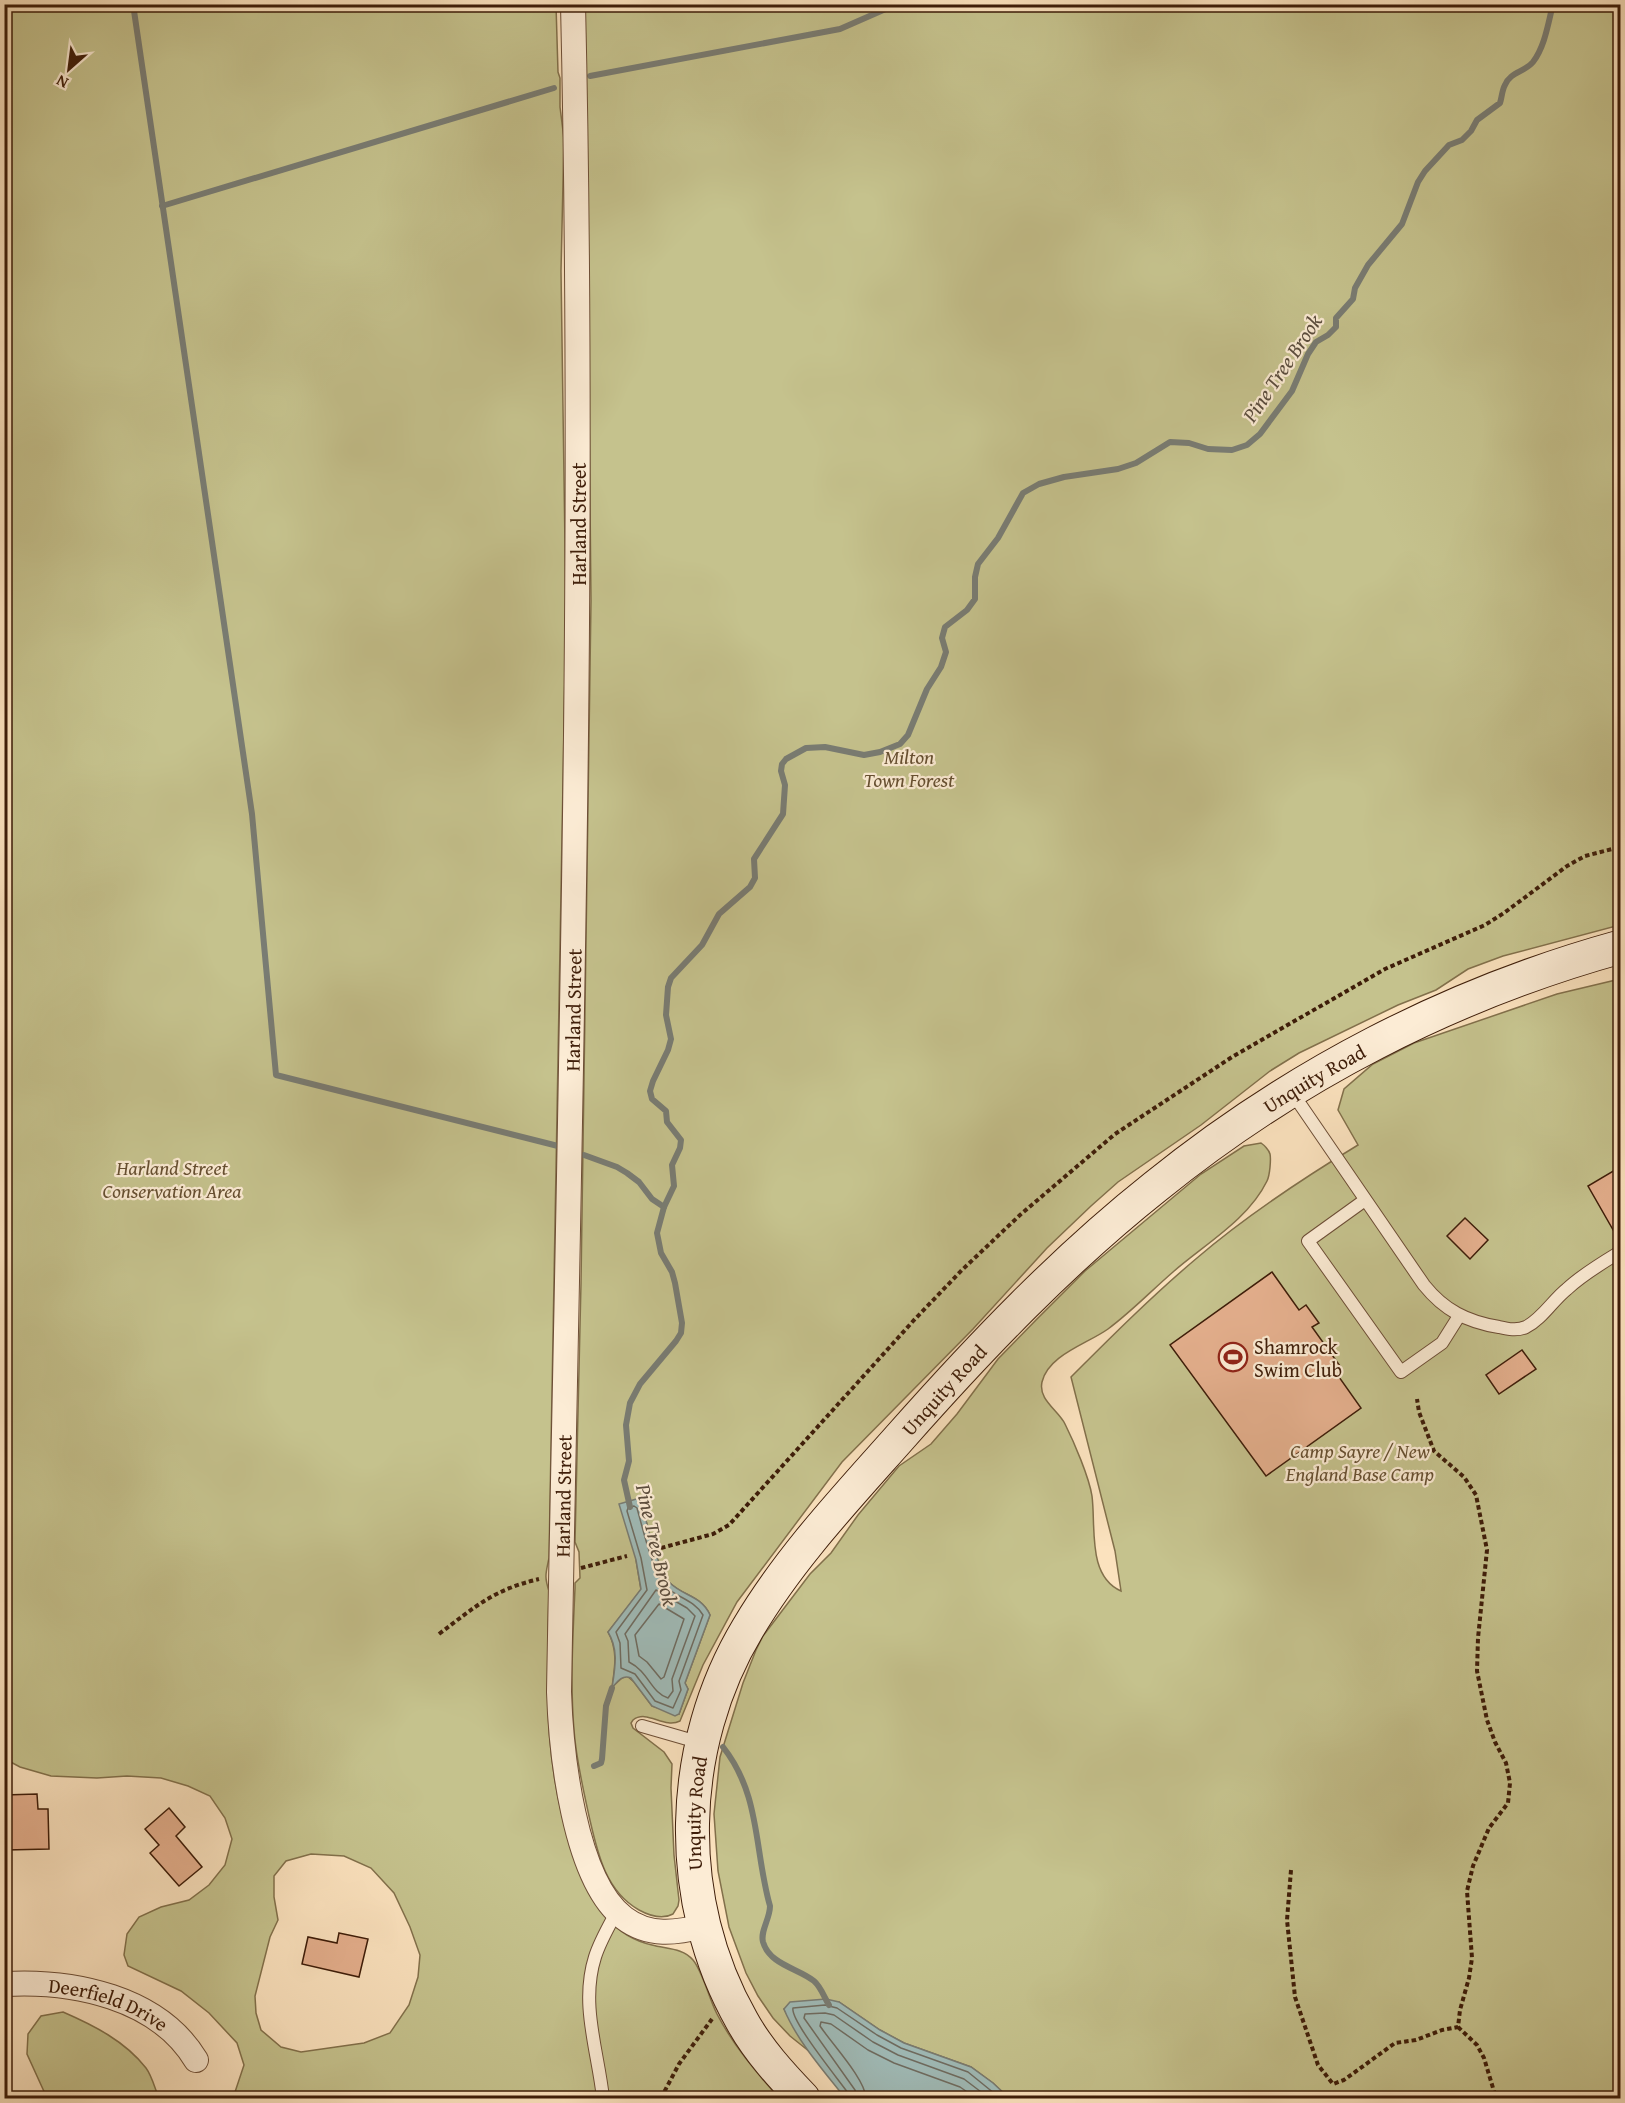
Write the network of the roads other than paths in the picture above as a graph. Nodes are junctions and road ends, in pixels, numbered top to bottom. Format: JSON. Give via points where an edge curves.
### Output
{"nodes":[{"id":1,"x":573,"y":4,"type":"edge"},
{"id":2,"x":1620,"y":947,"type":"edge"},
{"id":3,"x":1290,"y":1090,"type":"junction"},
{"id":4,"x":1365,"y":1200,"type":"junction"},
{"id":5,"x":1620,"y":1252,"type":"edge"},
{"id":6,"x":1459,"y":1316,"type":"junction"},
{"id":7,"x":642,"y":1726,"type":"dead end"},
{"id":8,"x":701,"y":1743,"type":"junction"},
{"id":9,"x":616,"y":1911,"type":"junction"},
{"id":10,"x":704,"y":1926,"type":"junction"},
{"id":11,"x":4,"y":1984,"type":"edge"},
{"id":12,"x":196,"y":2060,"type":"dead end"},
{"id":13,"x":603,"y":2098,"type":"edge"},
{"id":14,"x":803,"y":2098,"type":"edge"}],
"edges":[{"from":1,"to":9,"type":"street","name":"Harland Street","via":[[578,197],[579,618],[559,1701],[568,1785],[587,1859]]},
{"from":2,"to":3,"type":"main road","name":"Unquity Road","via":[[1523,978],[1435,1014]]},
{"from":3,"to":4,"type":"lane"},
{"from":3,"to":8,"type":"main road","name":"Unquity Road","via":[[1194,1156],[1124,1212],[1018,1312],[914,1422],[768,1596],[727,1668]]},
{"from":4,"to":6,"type":"lane","via":[[1429,1292]]},
{"from":4,"to":6,"type":"lane","via":[[1308,1241],[1401,1372],[1442,1343]]},
{"from":5,"to":6,"type":"lane","via":[[1577,1280],[1524,1328],[1499,1328]]},
{"from":7,"to":8,"type":"lane"},
{"from":8,"to":10,"type":"main road","name":"Unquity Road","via":[[693,1831],[695,1875]]},
{"from":9,"to":10,"type":"street","name":"Harland Street","via":[[631,1923],[653,1931],[676,1932]]},
{"from":9,"to":13,"type":"lane","via":[[596,1955],[589,1984],[590,2019]]},
{"from":10,"to":14,"type":"main road","name":"Unquity Road","via":[[730,1999],[753,2039]]},
{"from":11,"to":12,"type":"street","name":"Deerfield Drive","via":[[67,1986],[120,2001],[168,2026]]}]}
